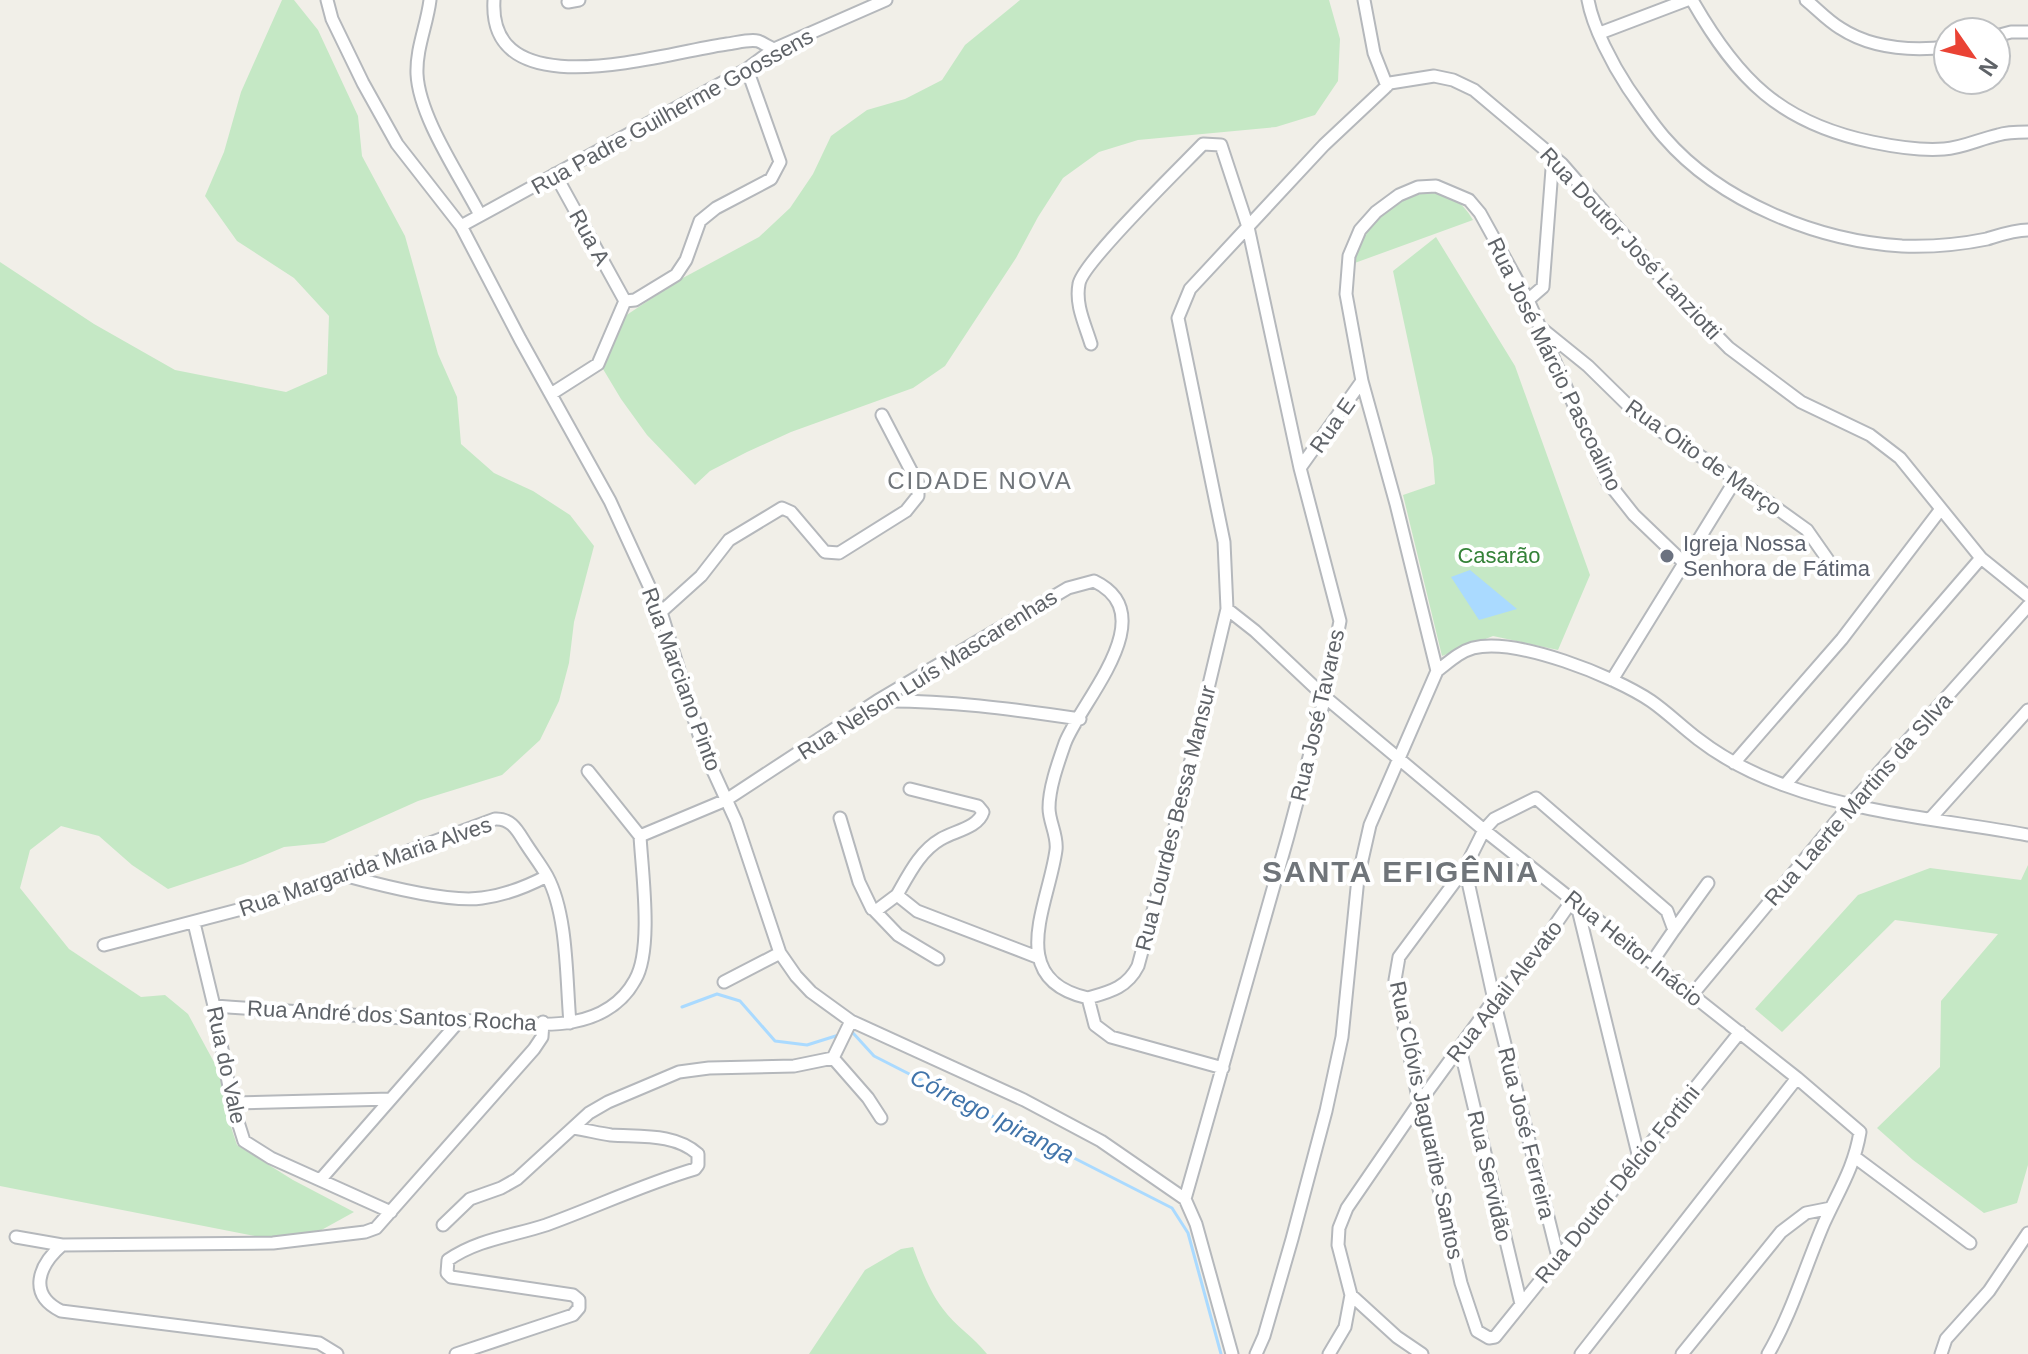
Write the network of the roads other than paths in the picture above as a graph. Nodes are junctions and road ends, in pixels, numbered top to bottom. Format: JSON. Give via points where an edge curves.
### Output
{"nodes":[{"id":1,"x":327,"y":0,"type":"edge"},
{"id":2,"x":430,"y":0,"type":"edge"},
{"id":3,"x":494,"y":0,"type":"edge"},
{"id":4,"x":886,"y":0,"type":"edge"},
{"id":5,"x":1364,"y":0,"type":"edge"},
{"id":6,"x":1588,"y":0,"type":"edge"},
{"id":7,"x":1690,"y":0,"type":"edge"},
{"id":8,"x":1806,"y":0,"type":"edge"},
{"id":9,"x":1600,"y":33,"type":"junction"},
{"id":10,"x":1932,"y":48,"type":"edge"},
{"id":11,"x":774,"y":49,"type":"junction"},
{"id":12,"x":747,"y":69,"type":"junction"},
{"id":13,"x":1387,"y":86,"type":"junction"},
{"id":14,"x":2028,"y":132,"type":"edge"},
{"id":15,"x":1553,"y":156,"type":"junction"},
{"id":16,"x":555,"y":174,"type":"junction"},
{"id":17,"x":480,"y":215,"type":"junction"},
{"id":18,"x":461,"y":226,"type":"junction"},
{"id":19,"x":1248,"y":227,"type":"junction"},
{"id":20,"x":2028,"y":230,"type":"edge"},
{"id":21,"x":1528,"y":300,"type":"junction"},
{"id":22,"x":625,"y":301,"type":"junction"},
{"id":23,"x":1539,"y":327,"type":"junction"},
{"id":24,"x":1091,"y":344,"type":"dead end"},
{"id":25,"x":1362,"y":381,"type":"junction"},
{"id":26,"x":551,"y":394,"type":"junction"},
{"id":27,"x":882,"y":415,"type":"dead end"},
{"id":28,"x":1300,"y":468,"type":"junction"},
{"id":29,"x":1736,"y":479,"type":"junction"},
{"id":30,"x":1941,"y":509,"type":"junction"},
{"id":31,"x":1981,"y":558,"type":"junction"},
{"id":32,"x":1828,"y":560,"type":"dead end"},
{"id":33,"x":1683,"y":562,"type":"junction"},
{"id":34,"x":2028,"y":596,"type":"edge"},
{"id":35,"x":2028,"y":606,"type":"edge"},
{"id":36,"x":1227,"y":609,"type":"junction"},
{"id":37,"x":661,"y":612,"type":"junction"},
{"id":38,"x":1437,"y":671,"type":"junction"},
{"id":39,"x":1612,"y":680,"type":"junction"},
{"id":40,"x":1325,"y":697,"type":"junction"},
{"id":41,"x":877,"y":701,"type":"junction"},
{"id":42,"x":2028,"y":710,"type":"edge"},
{"id":43,"x":1080,"y":719,"type":"junction"},
{"id":44,"x":1401,"y":759,"type":"junction"},
{"id":45,"x":1734,"y":763,"type":"junction"},
{"id":46,"x":588,"y":771,"type":"dead end"},
{"id":47,"x":1785,"y":785,"type":"junction"},
{"id":48,"x":910,"y":789,"type":"dead end"},
{"id":49,"x":726,"y":800,"type":"junction"},
{"id":50,"x":1849,"y":806,"type":"junction"},
{"id":51,"x":840,"y":818,"type":"dead end"},
{"id":52,"x":1930,"y":819,"type":"junction"},
{"id":53,"x":1484,"y":830,"type":"junction"},
{"id":54,"x":2028,"y":835,"type":"edge"},
{"id":55,"x":640,"y":836,"type":"junction"},
{"id":56,"x":1465,"y":868,"type":"junction"},
{"id":57,"x":346,"y":875,"type":"junction"},
{"id":58,"x":547,"y":876,"type":"junction"},
{"id":59,"x":1708,"y":883,"type":"dead end"},
{"id":60,"x":897,"y":895,"type":"junction"},
{"id":61,"x":1574,"y":900,"type":"junction"},
{"id":62,"x":875,"y":911,"type":"junction"},
{"id":63,"x":194,"y":923,"type":"junction"},
{"id":64,"x":1674,"y":930,"type":"junction"},
{"id":65,"x":104,"y":945,"type":"dead end"},
{"id":66,"x":780,"y":953,"type":"junction"},
{"id":67,"x":1037,"y":957,"type":"junction"},
{"id":68,"x":938,"y":959,"type":"dead end"},
{"id":69,"x":1652,"y":962,"type":"junction"},
{"id":70,"x":724,"y":982,"type":"dead end"},
{"id":71,"x":1692,"y":995,"type":"junction"},
{"id":72,"x":1088,"y":998,"type":"junction"},
{"id":73,"x":1494,"y":1000,"type":"junction"},
{"id":74,"x":214,"y":1006,"type":"junction"},
{"id":75,"x":460,"y":1020,"type":"junction"},
{"id":76,"x":543,"y":1022,"type":"junction"},
{"id":77,"x":570,"y":1023,"type":"junction"},
{"id":78,"x":850,"y":1024,"type":"junction"},
{"id":79,"x":1740,"y":1032,"type":"junction"},
{"id":80,"x":1460,"y":1048,"type":"junction"},
{"id":81,"x":833,"y":1058,"type":"junction"},
{"id":82,"x":1223,"y":1068,"type":"junction"},
{"id":83,"x":1797,"y":1078,"type":"junction"},
{"id":84,"x":391,"y":1099,"type":"junction"},
{"id":85,"x":232,"y":1103,"type":"junction"},
{"id":86,"x":1419,"y":1103,"type":"junction"},
{"id":87,"x":881,"y":1118,"type":"dead end"},
{"id":88,"x":573,"y":1128,"type":"junction"},
{"id":89,"x":1639,"y":1158,"type":"junction"},
{"id":90,"x":1856,"y":1158,"type":"junction"},
{"id":91,"x":321,"y":1179,"type":"junction"},
{"id":92,"x":1185,"y":1199,"type":"junction"},
{"id":93,"x":1831,"y":1208,"type":"junction"},
{"id":94,"x":391,"y":1212,"type":"junction"},
{"id":95,"x":443,"y":1225,"type":"dead end"},
{"id":96,"x":2028,"y":1233,"type":"edge"},
{"id":97,"x":16,"y":1237,"type":"dead end"},
{"id":98,"x":1970,"y":1243,"type":"dead end"},
{"id":99,"x":62,"y":1245,"type":"junction"},
{"id":100,"x":1558,"y":1257,"type":"junction"},
{"id":101,"x":1351,"y":1295,"type":"junction"},
{"id":102,"x":1521,"y":1304,"type":"junction"},
{"id":103,"x":1495,"y":1337,"type":"joint"},
{"id":104,"x":337,"y":1354,"type":"edge"},
{"id":105,"x":456,"y":1354,"type":"edge"},
{"id":106,"x":1232,"y":1354,"type":"edge"},
{"id":107,"x":1256,"y":1354,"type":"edge"},
{"id":108,"x":1329,"y":1354,"type":"edge"},
{"id":109,"x":1422,"y":1354,"type":"edge"},
{"id":110,"x":1581,"y":1354,"type":"edge"},
{"id":111,"x":1682,"y":1354,"type":"edge"},
{"id":112,"x":1768,"y":1354,"type":"edge"},
{"id":113,"x":1941,"y":1354,"type":"edge"}],
"edges":[{"from":1,"to":18,"type":"street","name":"Rua Marciano Pinto","via":[[397,144]]},
{"from":2,"to":17,"type":"street","via":[[417,74],[423,103]]},
{"from":3,"to":11,"type":"street","via":[[495,30],[520,56],[540,65],[571,68],[633,61],[756,40]]},
{"from":4,"to":11,"type":"street","name":"Rua Padre Guilherme Goossens"},
{"from":5,"to":13,"type":"street","via":[[1374,53]]},
{"from":6,"to":9,"type":"street"},
{"from":7,"to":9,"type":"street"},
{"from":7,"to":14,"type":"street","via":[[1733,65],[1774,103],[1813,126],[1902,148],[1947,149]]},
{"from":8,"to":10,"type":"street","via":[[1840,29],[1872,43]]},
{"from":9,"to":20,"type":"street","via":[[1615,68],[1665,139],[1695,166],[1772,214],[1817,231],[1902,246],[1942,247]]},
{"from":11,"to":12,"type":"street","name":"Rua Padre Guilherme Goossens"},
{"from":12,"to":16,"type":"street","name":"Rua Padre Guilherme Goossens"},
{"from":12,"to":22,"type":"street","via":[[780,162],[771,179],[700,221],[676,275]]},
{"from":13,"to":15,"type":"street","name":"Rua Doutor José Lanziotti","via":[[1434,76],[1453,80],[1474,90]]},
{"from":13,"to":19,"type":"street"},
{"from":15,"to":21,"type":"street","via":[[1543,287]]},
{"from":15,"to":30,"type":"street","name":"Rua Doutor José Lanziotti","via":[[1729,348],[1801,402],[1880,442],[1900,458]]},
{"from":16,"to":17,"type":"street","name":"Rua Padre Guilherme Goossens"},
{"from":16,"to":22,"type":"street","name":"Rua A"},
{"from":17,"to":18,"type":"street","name":"Rua Padre Guilherme Goossens"},
{"from":18,"to":26,"type":"street","name":"Rua Marciano Pinto"},
{"from":19,"to":24,"type":"street","name":"Rua José Tavares","via":[[1221,145],[1203,144],[1079,280],[1078,305]]},
{"from":19,"to":28,"type":"street","name":"Rua José Tavares"},
{"from":19,"to":36,"type":"street","via":[[1190,289],[1178,318],[1224,542]]},
{"from":21,"to":23,"type":"street","name":"Rua José Márcio Pascoalino"},
{"from":21,"to":25,"type":"street","name":"Rua José Márcio Pascoalino","via":[[1469,200],[1436,186],[1399,195],[1360,230],[1349,256],[1346,294]]},
{"from":22,"to":26,"type":"street","via":[[598,364]]},
{"from":23,"to":29,"type":"street","name":"Rua Oito de Março","via":[[1642,419]]},
{"from":23,"to":33,"type":"street","name":"Rua José Márcio Pascoalino","via":[[1607,481]]},
{"from":25,"to":28,"type":"street","name":"Rua E"},
{"from":25,"to":38,"type":"street","name":"Rua José Márcio Pascoalino"},
{"from":26,"to":37,"type":"street","name":"Rua Marciano Pinto","via":[[610,501]]},
{"from":27,"to":37,"type":"street","via":[[918,484],[918,496],[906,511],[839,553],[825,552],[782,508],[729,540],[701,576]]},
{"from":28,"to":40,"type":"street","name":"Rua José Tavares","via":[[1340,621]]},
{"from":29,"to":32,"type":"street","name":"Rua Oito de Março","via":[[1807,530]]},
{"from":29,"to":33,"type":"street"},
{"from":30,"to":31,"type":"street","name":"Rua Doutor José Lanziotti"},
{"from":30,"to":45,"type":"street","via":[[1842,639]]},
{"from":31,"to":34,"type":"street","name":"Rua Doutor José Lanziotti"},
{"from":31,"to":47,"type":"street"},
{"from":33,"to":39,"type":"street"},
{"from":35,"to":50,"type":"street","name":"Rua Laerte Martins da SIlva"},
{"from":36,"to":40,"type":"street","name":"Rua Heitor Inácio"},
{"from":36,"to":72,"type":"street","name":"Rua Lourdes Bessa Mansur","via":[[1138,966],[1116,990]]},
{"from":37,"to":49,"type":"street","name":"Rua Marciano Pinto","via":[[704,751]]},
{"from":38,"to":39,"type":"street","via":[[1457,655],[1486,646],[1525,649]]},
{"from":38,"to":44,"type":"street"},
{"from":39,"to":45,"type":"street","via":[[1650,701]]},
{"from":40,"to":44,"type":"street","name":"Rua Heitor Inácio"},
{"from":40,"to":82,"type":"street","name":"Rua José Tavares"},
{"from":41,"to":43,"type":"street","via":[[983,704]]},
{"from":41,"to":43,"type":"street","name":"Rua Nelson Luís Mascarenhas","via":[[1068,588],[1094,581],[1114,597],[1122,619],[1118,649]]},
{"from":41,"to":49,"type":"street","name":"Rua Nelson Luís Mascarenhas"},
{"from":42,"to":52,"type":"street"},
{"from":43,"to":67,"type":"street","name":"Rua Nelson Luís Mascarenhas","via":[[1066,740],[1051,792],[1056,849],[1036,934]]},
{"from":44,"to":53,"type":"street","name":"Rua Heitor Inácio"},
{"from":44,"to":107,"type":"street","via":[[1370,825],[1358,878],[1342,1037],[1292,1239]]},
{"from":45,"to":47,"type":"street"},
{"from":46,"to":55,"type":"street"},
{"from":47,"to":50,"type":"street"},
{"from":48,"to":60,"type":"street","via":[[978,806],[983,812],[977,822],[925,850]]},
{"from":49,"to":55,"type":"street","name":"Rua Nelson Luís Mascarenhas"},
{"from":49,"to":66,"type":"street","name":"Rua Marciano Pinto"},
{"from":50,"to":52,"type":"street"},
{"from":50,"to":71,"type":"street","name":"Rua Laerte Martins da SIlva"},
{"from":51,"to":62,"type":"street","via":[[866,902]]},
{"from":52,"to":54,"type":"street"},
{"from":53,"to":56,"type":"street","name":"Rua Clóvis Jaguaribe Santos"},
{"from":53,"to":61,"type":"street","name":"Rua Heitor Inácio"},
{"from":53,"to":64,"type":"street","name":"Rua Clóvis Jaguaribe Santos","via":[[1494,819],[1536,798],[1667,911]]},
{"from":55,"to":77,"type":"street","via":[[640,969],[611,1008]]},
{"from":56,"to":73,"type":"street","name":"Rua José Ferreira"},
{"from":56,"to":86,"type":"street","name":"Rua Clóvis Jaguaribe Santos","via":[[1396,966]]},
{"from":57,"to":58,"type":"street","via":[[473,899],[512,893]]},
{"from":57,"to":58,"type":"street","name":"Rua Margarida Maria Alves","via":[[503,819],[514,825]]},
{"from":57,"to":63,"type":"street","name":"Rua Margarida Maria Alves"},
{"from":58,"to":77,"type":"street","name":"Rua Margarida Maria Alves","via":[[560,918]]},
{"from":59,"to":64,"type":"street"},
{"from":60,"to":62,"type":"street"},
{"from":60,"to":67,"type":"street","via":[[917,911]]},
{"from":61,"to":69,"type":"street","name":"Rua Heitor Inácio"},
{"from":61,"to":73,"type":"street","name":"Rua Adail Alevato","via":[[1528,964]]},
{"from":61,"to":89,"type":"street"},
{"from":62,"to":68,"type":"street","via":[[898,935]]},
{"from":63,"to":65,"type":"street","name":"Rua Margarida Maria Alves"},
{"from":63,"to":74,"type":"street","name":"Rua do Vale"},
{"from":64,"to":69,"type":"street"},
{"from":66,"to":70,"type":"street"},
{"from":66,"to":78,"type":"street","name":"Rua Marciano Pinto","via":[[811,992]]},
{"from":67,"to":72,"type":"street","via":[[1048,976]]},
{"from":69,"to":71,"type":"street","name":"Rua Heitor Inácio"},
{"from":71,"to":79,"type":"street","name":"Rua Heitor Inácio"},
{"from":72,"to":82,"type":"street","via":[[1095,1025],[1111,1037]]},
{"from":73,"to":80,"type":"street","name":"Rua Adail Alevato"},
{"from":73,"to":100,"type":"street","name":"Rua José Ferreira"},
{"from":74,"to":75,"type":"street","name":"Rua André dos Santos Rocha"},
{"from":74,"to":85,"type":"street","name":"Rua do Vale"},
{"from":75,"to":76,"type":"street","name":"Rua André dos Santos Rocha"},
{"from":75,"to":84,"type":"street"},
{"from":76,"to":77,"type":"street","name":"Rua André dos Santos Rocha"},
{"from":76,"to":94,"type":"street","via":[[534,1049]]},
{"from":78,"to":81,"type":"street"},
{"from":78,"to":92,"type":"street","name":"Rua Marciano Pinto","via":[[1024,1100],[1101,1141]]},
{"from":79,"to":83,"type":"street","name":"Rua Heitor Inácio"},
{"from":79,"to":89,"type":"street","name":"Rua Doutor Délcio Fortini"},
{"from":80,"to":86,"type":"street","name":"Rua Adail Alevato"},
{"from":80,"to":102,"type":"street","name":"Rua Servidão"},
{"from":81,"to":87,"type":"street"},
{"from":81,"to":88,"type":"street","via":[[794,1066],[679,1072],[608,1102]]},
{"from":82,"to":92,"type":"street","name":"Rua José Tavares"},
{"from":83,"to":90,"type":"street","name":"Rua Heitor Inácio","via":[[1860,1132]]},
{"from":83,"to":110,"type":"street"},
{"from":84,"to":85,"type":"street"},
{"from":84,"to":91,"type":"street"},
{"from":85,"to":91,"type":"street","name":"Rua do Vale","via":[[248,1144]]},
{"from":86,"to":101,"type":"street","name":"Rua Adail Alevato","via":[[1347,1208],[1339,1228]]},
{"from":86,"to":103,"type":"street","name":"Rua Clóvis Jaguaribe Santos","via":[[1471,1315],[1477,1331]]},
{"from":88,"to":95,"type":"street","via":[[517,1179],[470,1199]]},
{"from":88,"to":105,"type":"street","via":[[684,1144],[698,1154],[698,1165],[544,1225],[488,1240],[448,1260],[447,1273],[459,1279],[579,1300],[573,1315]]},
{"from":89,"to":100,"type":"street","name":"Rua Doutor Délcio Fortini"},
{"from":90,"to":93,"type":"street"},
{"from":90,"to":98,"type":"street"},
{"from":91,"to":94,"type":"street","name":"Rua do Vale"},
{"from":92,"to":106,"type":"street"},
{"from":93,"to":111,"type":"street","via":[[1806,1213],[1781,1232]]},
{"from":93,"to":112,"type":"street"},
{"from":94,"to":99,"type":"street","via":[[365,1232],[273,1243]]},
{"from":96,"to":113,"type":"street","via":[[1989,1291],[1946,1339]]},
{"from":97,"to":99,"type":"street"},
{"from":99,"to":104,"type":"street","via":[[47,1258],[41,1282],[43,1298],[61,1311],[319,1343]]},
{"from":100,"to":102,"type":"street","name":"Rua Doutor Délcio Fortini"},
{"from":101,"to":108,"type":"street","via":[[1345,1327]]},
{"from":101,"to":109,"type":"street"},
{"from":102,"to":103,"type":"street","name":"Rua Doutor Délcio Fortini"}]}
